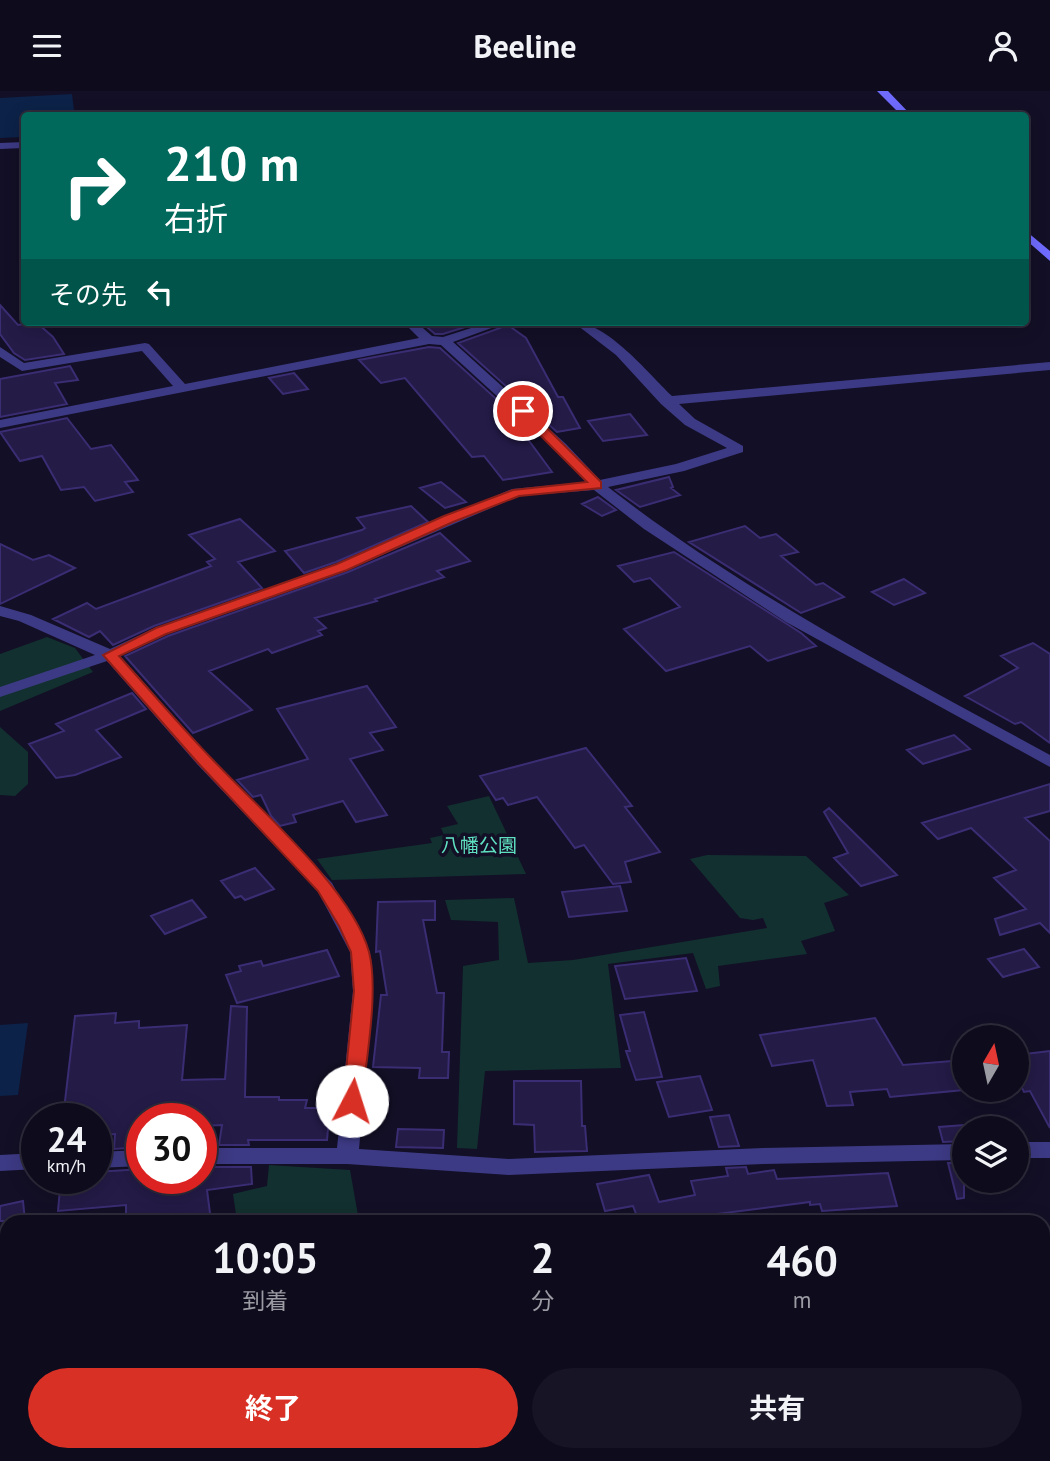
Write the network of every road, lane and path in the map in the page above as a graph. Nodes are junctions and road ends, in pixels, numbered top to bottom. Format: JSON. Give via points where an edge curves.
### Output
{"nodes":[{"id":1,"x":882,"y":91,"type":"edge"},
{"id":2,"x":903,"y":112,"type":"edge"},
{"id":3,"x":21,"y":145,"type":"edge"},
{"id":4,"x":0,"y":146,"type":"edge"},
{"id":5,"x":1029,"y":237,"type":"edge"},
{"id":6,"x":1050,"y":258,"type":"edge"},
{"id":7,"x":415,"y":326,"type":"edge"},
{"id":8,"x":488,"y":326,"type":"edge"},
{"id":9,"x":584,"y":326,"type":"edge"},
{"id":10,"x":437,"y":340,"type":"junction"},
{"id":11,"x":0,"y":351,"type":"edge"},
{"id":12,"x":1050,"y":366,"type":"edge"},
{"id":13,"x":182,"y":389,"type":"junction"},
{"id":14,"x":666,"y":401,"type":"junction"},
{"id":15,"x":0,"y":424,"type":"edge"},
{"id":16,"x":597,"y":485,"type":"junction"},
{"id":17,"x":0,"y":611,"type":"edge"},
{"id":18,"x":110,"y":655,"type":"junction"},
{"id":19,"x":0,"y":692,"type":"edge"},
{"id":20,"x":1050,"y":762,"type":"edge"},
{"id":21,"x":1029,"y":1150,"type":"edge"},
{"id":22,"x":1050,"y":1150,"type":"edge"},
{"id":23,"x":952,"y":1152,"type":"edge"},
{"id":24,"x":217,"y":1156,"type":"edge"},
{"id":25,"x":347,"y":1156,"type":"junction"},
{"id":26,"x":21,"y":1162,"type":"edge"},
{"id":27,"x":0,"y":1163,"type":"edge"}],
"edges":[{"from":1,"to":2,"type":"street"},
{"from":3,"to":4,"type":"street"},
{"from":5,"to":6,"type":"street"},
{"from":7,"to":10,"type":"street"},
{"from":8,"to":10,"type":"street"},
{"from":9,"to":14,"type":"street","via":[[620,352]]},
{"from":10,"to":13,"type":"street"},
{"from":10,"to":16,"type":"street","via":[[542,429]]},
{"from":11,"to":13,"type":"street","via":[[22,367],[145,347]]},
{"from":12,"to":14,"type":"street"},
{"from":13,"to":15,"type":"street"},
{"from":14,"to":16,"type":"street","via":[[690,422],[738,449],[679,468]]},
{"from":16,"to":18,"type":"street","via":[[517,492],[342,567],[161,631]]},
{"from":16,"to":20,"type":"street","via":[[649,526],[792,619]]},
{"from":17,"to":18,"type":"street"},
{"from":18,"to":19,"type":"street"},
{"from":18,"to":25,"type":"street","via":[[325,887],[348,926],[360,952],[363,991]]},
{"from":21,"to":22,"type":"street"},
{"from":23,"to":25,"type":"street","via":[[509,1167]]},
{"from":24,"to":25,"type":"street"},
{"from":26,"to":27,"type":"street"}]}
